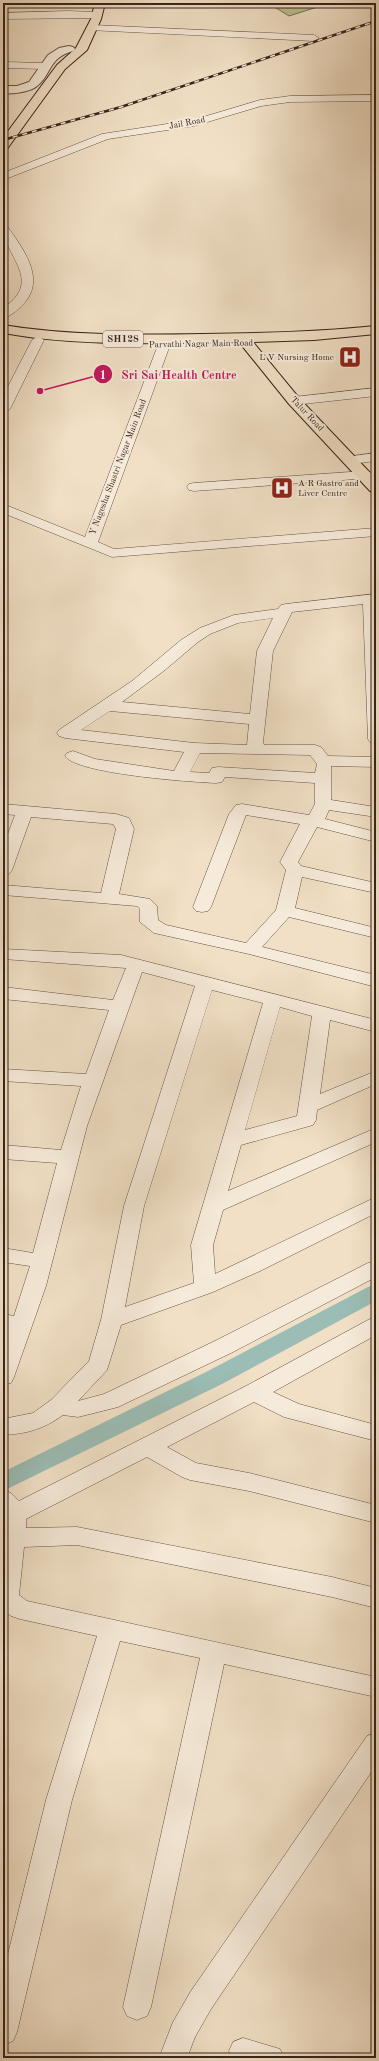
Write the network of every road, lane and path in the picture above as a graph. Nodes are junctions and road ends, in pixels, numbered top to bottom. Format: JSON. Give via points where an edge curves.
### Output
{"nodes":[{"id":1,"x":100,"y":3,"type":"edge"},
{"id":2,"x":86,"y":8,"type":"edge"},
{"id":3,"x":97,"y":15,"type":"junction"},
{"id":4,"x":3,"y":16,"type":"edge"},
{"id":5,"x":92,"y":28,"type":"junction"},
{"id":6,"x":78,"y":29,"type":"dead end"},
{"id":7,"x":314,"y":38,"type":"dead end"},
{"id":8,"x":70,"y":50,"type":"junction"},
{"id":9,"x":3,"y":65,"type":"edge"},
{"id":10,"x":45,"y":66,"type":"junction"},
{"id":11,"x":3,"y":90,"type":"edge"},
{"id":12,"x":376,"y":98,"type":"edge"},
{"id":13,"x":3,"y":146,"type":"edge"},
{"id":14,"x":3,"y":177,"type":"edge"},
{"id":15,"x":3,"y":228,"type":"edge"},
{"id":16,"x":3,"y":314,"type":"edge"},
{"id":17,"x":3,"y":330,"type":"edge"},
{"id":18,"x":376,"y":330,"type":"edge"},
{"id":19,"x":3,"y":336,"type":"edge"},
{"id":20,"x":376,"y":336,"type":"edge"},
{"id":21,"x":38,"y":340,"type":"junction"},
{"id":22,"x":245,"y":341,"type":"junction"},
{"id":23,"x":164,"y":345,"type":"junction"},
{"id":24,"x":376,"y":392,"type":"edge"},
{"id":25,"x":294,"y":401,"type":"junction"},
{"id":26,"x":3,"y":409,"type":"edge"},
{"id":27,"x":376,"y":457,"type":"edge"},
{"id":28,"x":351,"y":460,"type":"junction"},
{"id":29,"x":365,"y":475,"type":"junction"},
{"id":30,"x":194,"y":487,"type":"dead end"},
{"id":31,"x":376,"y":488,"type":"edge"},
{"id":32,"x":3,"y":508,"type":"edge"},
{"id":33,"x":376,"y":532,"type":"edge"},
{"id":34,"x":90,"y":544,"type":"junction"},
{"id":35,"x":373,"y":599,"type":"edge"},
{"id":36,"x":284,"y":613,"type":"junction"},
{"id":37,"x":109,"y":706,"type":"junction"},
{"id":38,"x":258,"y":720,"type":"junction"},
{"id":39,"x":376,"y":739,"type":"edge"},
{"id":40,"x":194,"y":748,"type":"junction"},
{"id":41,"x":256,"y":750,"type":"junction"},
{"id":42,"x":74,"y":756,"type":"dead end"},
{"id":43,"x":323,"y":762,"type":"junction"},
{"id":44,"x":376,"y":762,"type":"edge"},
{"id":45,"x":179,"y":777,"type":"junction"},
{"id":46,"x":323,"y":779,"type":"junction"},
{"id":47,"x":323,"y":804,"type":"junction"},
{"id":48,"x":3,"y":809,"type":"edge"},
{"id":49,"x":25,"y":811,"type":"junction"},
{"id":50,"x":376,"y":812,"type":"edge"},
{"id":51,"x":313,"y":821,"type":"junction"},
{"id":52,"x":376,"y":837,"type":"edge"},
{"id":53,"x":3,"y":870,"type":"edge"},
{"id":54,"x":295,"y":870,"type":"junction"},
{"id":55,"x":376,"y":888,"type":"edge"},
{"id":56,"x":3,"y":890,"type":"edge"},
{"id":57,"x":109,"y":898,"type":"junction"},
{"id":58,"x":202,"y":907,"type":"dead end"},
{"id":59,"x":285,"y":911,"type":"junction"},
{"id":60,"x":376,"y":932,"type":"edge"},
{"id":61,"x":250,"y":949,"type":"junction"},
{"id":62,"x":3,"y":954,"type":"edge"},
{"id":63,"x":136,"y":965,"type":"junction"},
{"id":64,"x":376,"y":981,"type":"edge"},
{"id":65,"x":205,"y":983,"type":"junction"},
{"id":66,"x":3,"y":993,"type":"edge"},
{"id":67,"x":273,"y":1000,"type":"junction"},
{"id":68,"x":120,"y":1006,"type":"junction"},
{"id":69,"x":322,"y":1012,"type":"junction"},
{"id":70,"x":376,"y":1026,"type":"edge"},
{"id":71,"x":3,"y":1075,"type":"edge"},
{"id":72,"x":376,"y":1077,"type":"edge"},
{"id":73,"x":93,"y":1081,"type":"junction"},
{"id":74,"x":308,"y":1107,"type":"junction"},
{"id":75,"x":376,"y":1134,"type":"edge"},
{"id":76,"x":231,"y":1141,"type":"junction"},
{"id":77,"x":3,"y":1152,"type":"edge"},
{"id":78,"x":69,"y":1157,"type":"junction"},
{"id":79,"x":376,"y":1204,"type":"edge"},
{"id":80,"x":213,"y":1206,"type":"junction"},
{"id":81,"x":3,"y":1255,"type":"edge"},
{"id":82,"x":41,"y":1261,"type":"junction"},
{"id":83,"x":376,"y":1268,"type":"edge"},
{"id":84,"x":205,"y":1287,"type":"junction"},
{"id":85,"x":112,"y":1320,"type":"junction"},
{"id":86,"x":12,"y":1324,"type":"edge"},
{"id":87,"x":376,"y":1325,"type":"edge"},
{"id":88,"x":3,"y":1377,"type":"edge"},
{"id":89,"x":254,"y":1392,"type":"junction"},
{"id":90,"x":59,"y":1406,"type":"junction"},
{"id":91,"x":3,"y":1427,"type":"edge"},
{"id":92,"x":376,"y":1433,"type":"edge"},
{"id":93,"x":147,"y":1446,"type":"junction"},
{"id":94,"x":376,"y":1514,"type":"edge"},
{"id":95,"x":9,"y":1518,"type":"edge"},
{"id":96,"x":376,"y":1598,"type":"edge"},
{"id":97,"x":5,"y":1604,"type":"edge"},
{"id":98,"x":111,"y":1629,"type":"junction"},
{"id":99,"x":214,"y":1652,"type":"junction"},
{"id":100,"x":376,"y":1688,"type":"edge"},
{"id":101,"x":376,"y":1744,"type":"edge"},
{"id":102,"x":137,"y":2007,"type":"dead end"},
{"id":103,"x":3,"y":2032,"type":"edge"},
{"id":104,"x":243,"y":2051,"type":"dead end"},
{"id":105,"x":173,"y":2058,"type":"edge"},
{"id":106,"x":270,"y":2058,"type":"edge"}],
"edges":[{"from":1,"to":3,"type":"main road"},
{"from":2,"to":3,"type":"street"},
{"from":2,"to":4,"type":"street"},
{"from":2,"to":6,"type":"main road"},
{"from":3,"to":5,"type":"main road"},
{"from":5,"to":7,"type":"street"},
{"from":5,"to":8,"type":"main road","via":[[81,50],[76,55]]},
{"from":8,"to":10,"type":"street","via":[[60,51]]},
{"from":8,"to":13,"type":"main road"},
{"from":9,"to":10,"type":"street"},
{"from":10,"to":11,"type":"street","via":[[33,84]]},
{"from":12,"to":14,"type":"street","name":"Jail Road","via":[[260,103],[194,122],[92,140]]},
{"from":15,"to":16,"type":"street","via":[[23,261],[27,287],[19,303]]},
{"from":17,"to":22,"type":"main road","number":"SH128","via":[[76,338]]},
{"from":18,"to":22,"type":"main road"},
{"from":19,"to":21,"type":"main road","name":"Parvathi Nagar Main Road"},
{"from":20,"to":22,"type":"main road","name":"Parvathi Nagar Main Road","via":[[332,341]]},
{"from":21,"to":23,"type":"main road","name":"Parvathi Nagar Main Road"},
{"from":21,"to":26,"type":"street"},
{"from":22,"to":23,"type":"main road","name":"Parvathi Nagar Main Road"},
{"from":22,"to":25,"type":"main road","name":"Talur Road"},
{"from":23,"to":34,"type":"street","name":"Y Nagesha Shastri Nagar Main Road"},
{"from":24,"to":25,"type":"street"},
{"from":25,"to":28,"type":"main road","name":"Talur Road"},
{"from":27,"to":28,"type":"street"},
{"from":28,"to":29,"type":"main road","name":"Talur Road"},
{"from":29,"to":30,"type":"street"},
{"from":29,"to":31,"type":"main road","name":"Talur Road"},
{"from":32,"to":34,"type":"street"},
{"from":33,"to":34,"type":"street","via":[[112,553]]},
{"from":35,"to":36,"type":"street","via":[[286,608]]},
{"from":35,"to":39,"type":"street"},
{"from":36,"to":37,"type":"street","via":[[246,615],[204,631]]},
{"from":36,"to":38,"type":"street","via":[[265,651]]},
{"from":37,"to":38,"type":"street"},
{"from":37,"to":40,"type":"street","via":[[65,733]]},
{"from":38,"to":41,"type":"street"},
{"from":40,"to":41,"type":"street"},
{"from":40,"to":45,"type":"street"},
{"from":41,"to":43,"type":"street","via":[[315,750]]},
{"from":42,"to":45,"type":"street","via":[[91,763]]},
{"from":43,"to":44,"type":"street"},
{"from":43,"to":46,"type":"street"},
{"from":45,"to":46,"type":"street","via":[[216,778],[218,772]]},
{"from":46,"to":47,"type":"street"},
{"from":47,"to":50,"type":"street"},
{"from":47,"to":51,"type":"street"},
{"from":48,"to":49,"type":"street"},
{"from":49,"to":53,"type":"street"},
{"from":49,"to":57,"type":"street","via":[[116,819],[123,822],[125,829]]},
{"from":51,"to":52,"type":"street"},
{"from":51,"to":54,"type":"street","via":[[306,828],[289,862]]},
{"from":51,"to":58,"type":"street","via":[[247,808],[238,810]]},
{"from":54,"to":55,"type":"street"},
{"from":54,"to":59,"type":"street"},
{"from":56,"to":57,"type":"street"},
{"from":57,"to":61,"type":"street","via":[[146,903],[149,922],[160,929]]},
{"from":59,"to":60,"type":"street"},
{"from":59,"to":61,"type":"street"},
{"from":61,"to":64,"type":"street"},
{"from":62,"to":63,"type":"street","via":[[121,961]]},
{"from":63,"to":65,"type":"street"},
{"from":63,"to":68,"type":"street"},
{"from":65,"to":67,"type":"street"},
{"from":65,"to":85,"type":"street","via":[[134,1206]]},
{"from":66,"to":68,"type":"street"},
{"from":67,"to":69,"type":"street"},
{"from":67,"to":76,"type":"street"},
{"from":68,"to":73,"type":"street"},
{"from":69,"to":70,"type":"street"},
{"from":69,"to":74,"type":"street"},
{"from":71,"to":73,"type":"street"},
{"from":72,"to":74,"type":"street"},
{"from":73,"to":78,"type":"street"},
{"from":74,"to":76,"type":"street","via":[[306,1120]]},
{"from":75,"to":80,"type":"street"},
{"from":76,"to":80,"type":"street"},
{"from":77,"to":78,"type":"street"},
{"from":78,"to":82,"type":"street"},
{"from":79,"to":84,"type":"street"},
{"from":80,"to":84,"type":"street","via":[[202,1245]]},
{"from":81,"to":82,"type":"street"},
{"from":82,"to":86,"type":"street"},
{"from":83,"to":90,"type":"street","via":[[223,1347],[110,1401],[78,1409]]},
{"from":84,"to":85,"type":"street"},
{"from":85,"to":90,"type":"street","via":[[99,1364]]},
{"from":86,"to":88,"type":"street"},
{"from":87,"to":89,"type":"street"},
{"from":89,"to":92,"type":"street","via":[[292,1411]]},
{"from":89,"to":93,"type":"street"},
{"from":90,"to":91,"type":"street","via":[[40,1420]]},
{"from":93,"to":94,"type":"street","via":[[190,1471],[249,1482]]},
{"from":93,"to":95,"type":"street"},
{"from":95,"to":96,"type":"street","via":[[77,1536]]},
{"from":95,"to":97,"type":"street"},
{"from":97,"to":98,"type":"street"},
{"from":98,"to":99,"type":"street"},
{"from":98,"to":103,"type":"street","via":[[59,1800]]},
{"from":99,"to":100,"type":"street"},
{"from":99,"to":102,"type":"street"},
{"from":101,"to":105,"type":"street","via":[[201,2000],[183,2031]]},
{"from":104,"to":106,"type":"street"}]}
